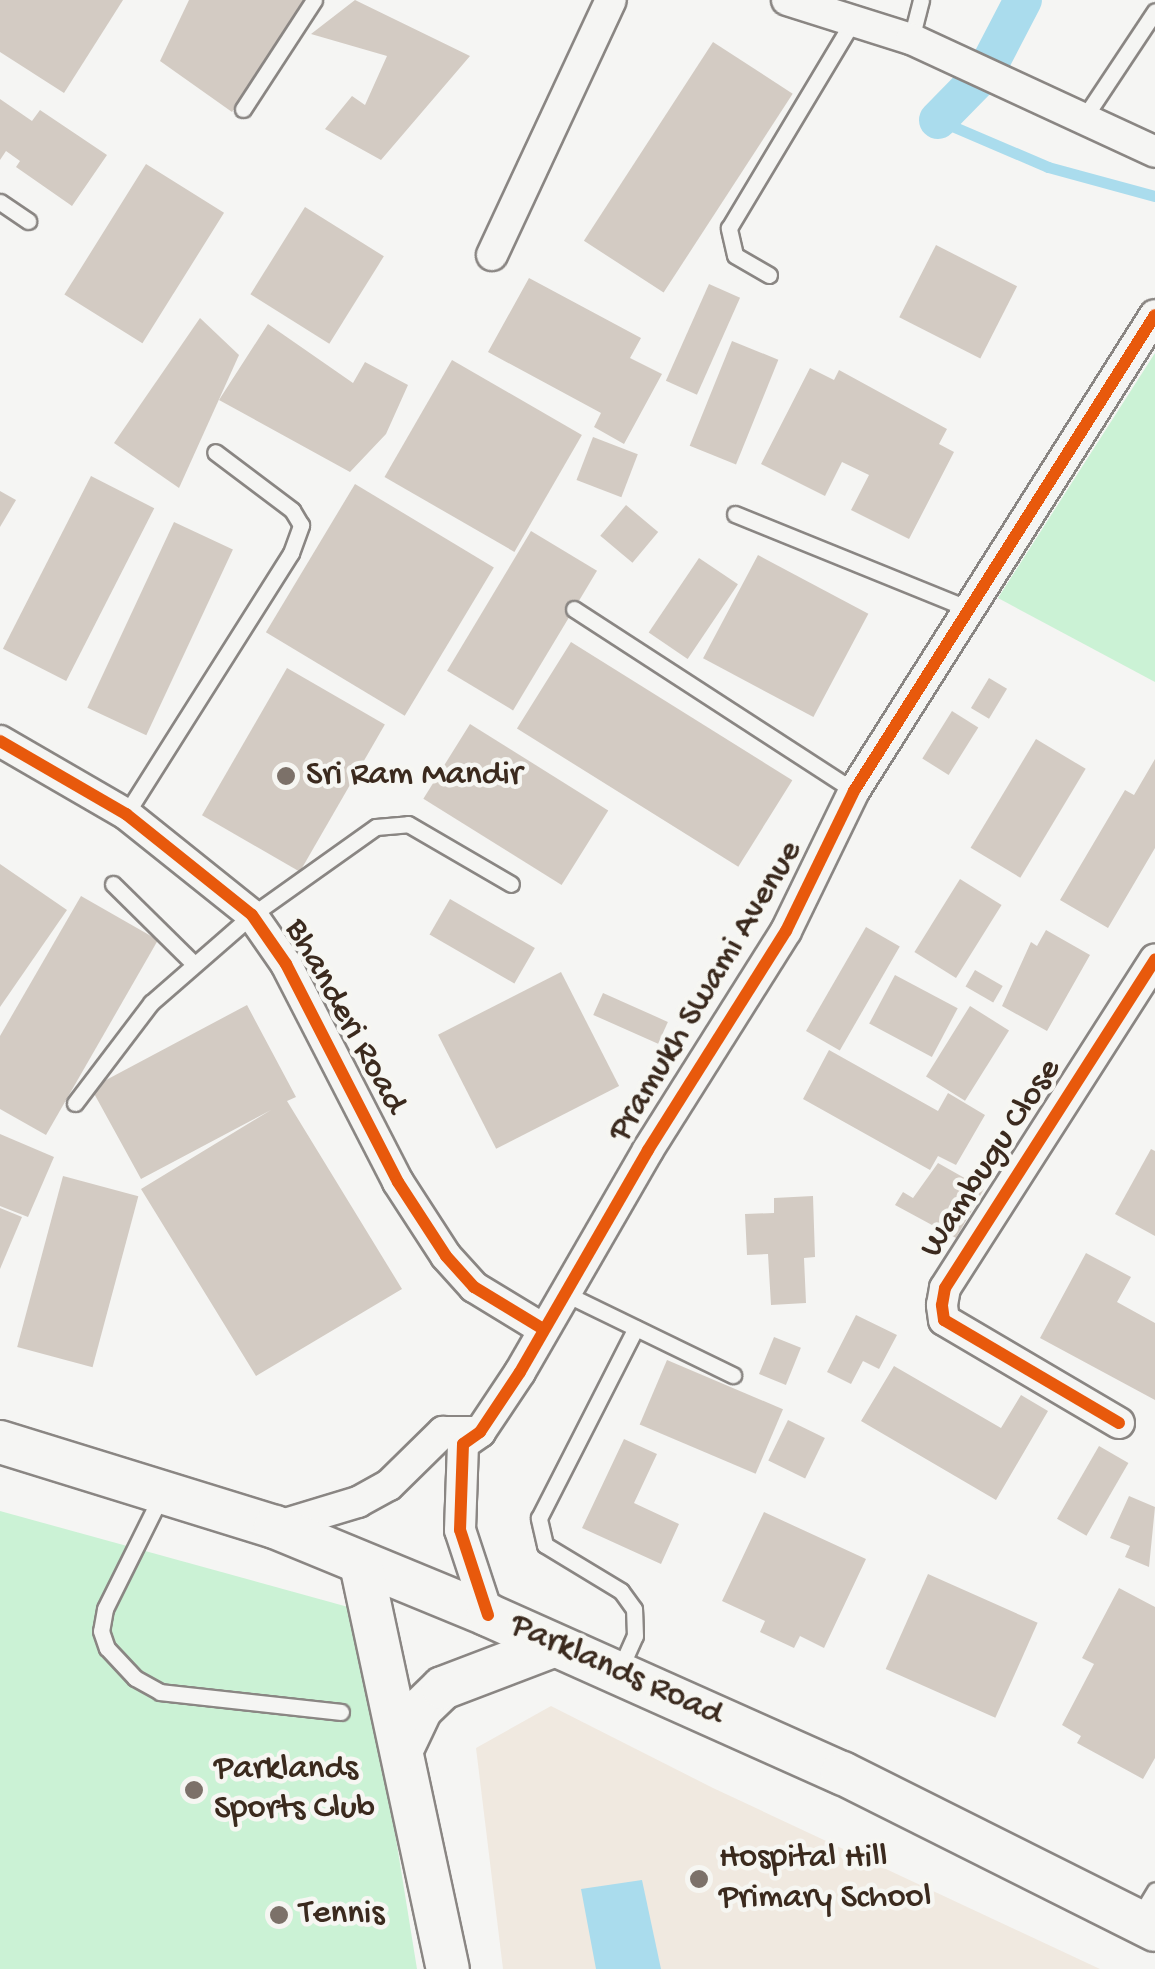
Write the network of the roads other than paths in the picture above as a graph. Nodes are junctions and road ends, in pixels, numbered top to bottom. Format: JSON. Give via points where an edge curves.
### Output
{"nodes":[{"id":1,"x":314,"y":0,"type":"edge"},
{"id":2,"x":611,"y":0,"type":"edge"},
{"id":3,"x":787,"y":0,"type":"edge"},
{"id":4,"x":920,"y":0,"type":"edge"},
{"id":5,"x":1155,"y":11,"type":"edge"},
{"id":6,"x":851,"y":24,"type":"junction"},
{"id":7,"x":911,"y":39,"type":"junction"},
{"id":8,"x":243,"y":110,"type":"dead end"},
{"id":9,"x":1084,"y":118,"type":"junction"},
{"id":10,"x":1155,"y":152,"type":"edge"},
{"id":11,"x":0,"y":202,"type":"edge"},
{"id":12,"x":28,"y":221,"type":"dead end"},
{"id":13,"x":492,"y":256,"type":"dead end"},
{"id":14,"x":769,"y":275,"type":"dead end"},
{"id":15,"x":1155,"y":315,"type":"edge"},
{"id":16,"x":215,"y":452,"type":"dead end"},
{"id":17,"x":735,"y":514,"type":"dead end"},
{"id":18,"x":574,"y":609,"type":"dead end"},
{"id":19,"x":971,"y":610,"type":"junction"},
{"id":20,"x":0,"y":741,"type":"edge"},
{"id":21,"x":854,"y":791,"type":"junction"},
{"id":22,"x":126,"y":814,"type":"junction"},
{"id":23,"x":112,"y":884,"type":"dead end"},
{"id":24,"x":511,"y":884,"type":"dead end"},
{"id":25,"x":252,"y":915,"type":"junction"},
{"id":26,"x":1154,"y":963,"type":"edge"},
{"id":27,"x":194,"y":964,"type":"junction"},
{"id":28,"x":75,"y":1102,"type":"dead end"},
{"id":29,"x":564,"y":1293,"type":"junction"},
{"id":30,"x":636,"y":1328,"type":"junction"},
{"id":31,"x":543,"y":1329,"type":"junction"},
{"id":32,"x":733,"y":1375,"type":"dead end"},
{"id":33,"x":1120,"y":1423,"type":"dead end"},
{"id":34,"x":480,"y":1432,"type":"junction"},
{"id":35,"x":0,"y":1442,"type":"edge"},
{"id":36,"x":164,"y":1491,"type":"junction"},
{"id":37,"x":274,"y":1527,"type":"junction"},
{"id":38,"x":361,"y":1564,"type":"junction"},
{"id":39,"x":488,"y":1615,"type":"junction"},
{"id":40,"x":553,"y":1646,"type":"junction"},
{"id":41,"x":618,"y":1673,"type":"junction"},
{"id":42,"x":341,"y":1712,"type":"dead end"},
{"id":43,"x":402,"y":1749,"type":"junction"},
{"id":44,"x":1149,"y":1914,"type":"edge"},
{"id":45,"x":448,"y":1969,"type":"edge"}],
"edges":[{"from":1,"to":8,"type":"lane"},
{"from":2,"to":13,"type":"street"},
{"from":3,"to":6,"type":"street"},
{"from":4,"to":7,"type":"lane"},
{"from":5,"to":9,"type":"lane"},
{"from":6,"to":7,"type":"street"},
{"from":6,"to":14,"type":"lane","via":[[728,228],[734,256]]},
{"from":7,"to":9,"type":"street"},
{"from":9,"to":10,"type":"street"},
{"from":11,"to":12,"type":"lane"},
{"from":15,"to":19,"type":"street","name":"Pramukh Swami Avenue"},
{"from":16,"to":22,"type":"lane","via":[[301,524],[292,553]]},
{"from":17,"to":19,"type":"lane"},
{"from":18,"to":21,"type":"lane"},
{"from":19,"to":21,"type":"street","name":"Pramukh Swami Avenue"},
{"from":20,"to":22,"type":"street","name":"Bhanderi Road"},
{"from":21,"to":29,"type":"street","name":"Pramukh Swami Avenue","via":[[786,932]]},
{"from":22,"to":25,"type":"street","name":"Bhanderi Road"},
{"from":23,"to":27,"type":"lane"},
{"from":24,"to":25,"type":"lane","via":[[408,824],[392,824],[376,827]]},
{"from":25,"to":27,"type":"lane"},
{"from":25,"to":31,"type":"street","name":"Bhanderi Road","via":[[286,964],[398,1182],[446,1256],[474,1287]]},
{"from":26,"to":33,"type":"street","name":"Wambugu Close","via":[[945,1288],[942,1305],[944,1320]]},
{"from":27,"to":28,"type":"lane","via":[[150,1003]]},
{"from":29,"to":30,"type":"lane"},
{"from":29,"to":31,"type":"street","name":"Pramukh Swami Avenue"},
{"from":30,"to":32,"type":"lane"},
{"from":30,"to":41,"type":"lane","via":[[539,1518],[545,1545],[621,1591],[634,1609],[635,1636]]},
{"from":31,"to":34,"type":"street","name":"Pramukh Swami Avenue"},
{"from":34,"to":37,"type":"street","via":[[443,1432],[389,1485],[358,1502]]},
{"from":34,"to":39,"type":"street","name":"Pramukh Swami Avenue","via":[[463,1444],[456,1499]]},
{"from":35,"to":36,"type":"main road","name":"Parklands Road"},
{"from":36,"to":37,"type":"main road","name":"Parklands Road"},
{"from":36,"to":42,"type":"lane","via":[[105,1609],[100,1631],[107,1648],[160,1692]]},
{"from":37,"to":38,"type":"main road","name":"Parklands Road"},
{"from":38,"to":39,"type":"main road","name":"Parklands Road"},
{"from":38,"to":43,"type":"main road"},
{"from":39,"to":40,"type":"main road","name":"Parklands Road"},
{"from":40,"to":41,"type":"main road","name":"Parklands Road"},
{"from":40,"to":43,"type":"main road","via":[[443,1688],[421,1709]]},
{"from":41,"to":44,"type":"main road","name":"Parklands Road"},
{"from":43,"to":45,"type":"main road"}]}
